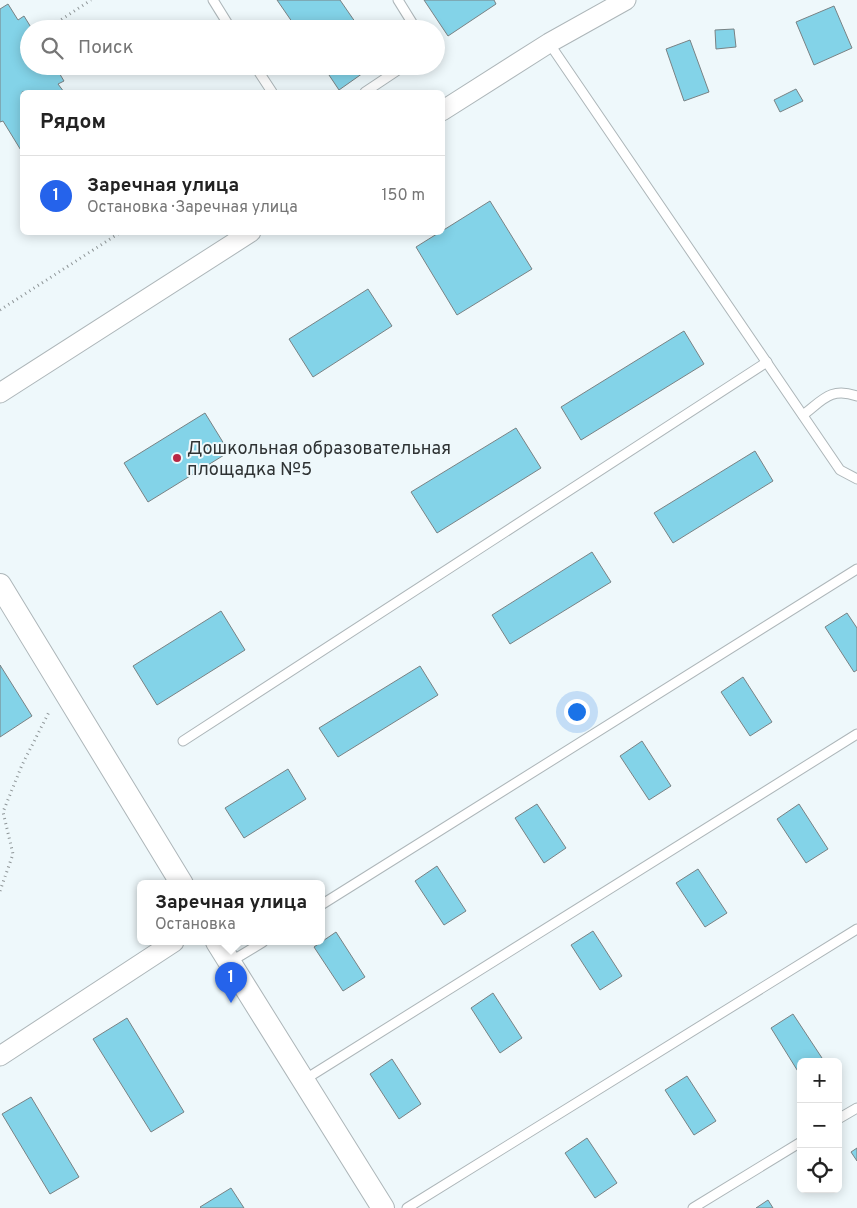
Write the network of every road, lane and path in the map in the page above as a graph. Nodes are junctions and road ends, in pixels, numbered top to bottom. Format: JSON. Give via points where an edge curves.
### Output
{"nodes":[{"id":1,"x":91,"y":0,"type":"edge"},
{"id":2,"x":212,"y":0,"type":"edge"},
{"id":3,"x":398,"y":0,"type":"edge"},
{"id":4,"x":626,"y":0,"type":"edge"},
{"id":5,"x":61,"y":20,"type":"edge"},
{"id":6,"x":225,"y":20,"type":"edge"},
{"id":7,"x":410,"y":20,"type":"edge"},
{"id":8,"x":548,"y":43,"type":"junction"},
{"id":9,"x":261,"y":75,"type":"edge"},
{"id":10,"x":390,"y":75,"type":"edge"},
{"id":11,"x":271,"y":90,"type":"edge"},
{"id":12,"x":368,"y":90,"type":"edge"},
{"id":13,"x":445,"y":109,"type":"edge"},
{"id":14,"x":116,"y":235,"type":"edge"},
{"id":15,"x":246,"y":235,"type":"edge"},
{"id":16,"x":0,"y":310,"type":"edge"},
{"id":17,"x":767,"y":362,"type":"junction"},
{"id":18,"x":0,"y":393,"type":"edge"},
{"id":19,"x":857,"y":396,"type":"edge"},
{"id":20,"x":803,"y":415,"type":"junction"},
{"id":21,"x":857,"y":479,"type":"edge"},
{"id":22,"x":857,"y":569,"type":"edge"},
{"id":23,"x":0,"y":585,"type":"edge"},
{"id":24,"x":49,"y":712,"type":"dead end"},
{"id":25,"x":857,"y":734,"type":"edge"},
{"id":26,"x":182,"y":740,"type":"dead end"},
{"id":27,"x":180,"y":880,"type":"edge"},
{"id":28,"x":0,"y":891,"type":"edge"},
{"id":29,"x":325,"y":902,"type":"edge"},
{"id":30,"x":857,"y":929,"type":"edge"},
{"id":31,"x":169,"y":945,"type":"edge"},
{"id":32,"x":219,"y":945,"type":"edge"},
{"id":33,"x":258,"y":945,"type":"edge"},
{"id":34,"x":230,"y":962,"type":"junction"},
{"id":35,"x":0,"y":1056,"type":"edge"},
{"id":36,"x":304,"y":1080,"type":"junction"},
{"id":37,"x":857,"y":1108,"type":"edge"},
{"id":38,"x":842,"y":1117,"type":"edge"},
{"id":39,"x":797,"y":1144,"type":"edge"},
{"id":40,"x":382,"y":1208,"type":"edge"},
{"id":41,"x":407,"y":1208,"type":"edge"},
{"id":42,"x":693,"y":1208,"type":"edge"}],
"edges":[{"from":1,"to":5,"type":"path"},
{"from":2,"to":6,"type":"lane"},
{"from":3,"to":7,"type":"lane"},
{"from":4,"to":8,"type":"street"},
{"from":8,"to":13,"type":"street"},
{"from":8,"to":17,"type":"lane"},
{"from":9,"to":11,"type":"lane"},
{"from":10,"to":12,"type":"lane"},
{"from":14,"to":16,"type":"path"},
{"from":15,"to":18,"type":"street"},
{"from":17,"to":20,"type":"lane"},
{"from":17,"to":26,"type":"lane"},
{"from":19,"to":20,"type":"lane","via":[[845,392],[830,394]]},
{"from":20,"to":21,"type":"lane","via":[[840,470]]},
{"from":22,"to":29,"type":"lane"},
{"from":23,"to":27,"type":"street"},
{"from":24,"to":28,"type":"path","via":[[3,812],[13,854]]},
{"from":25,"to":36,"type":"lane"},
{"from":30,"to":41,"type":"lane"},
{"from":31,"to":35,"type":"street"},
{"from":32,"to":34,"type":"street"},
{"from":33,"to":34,"type":"lane"},
{"from":34,"to":36,"type":"street"},
{"from":36,"to":40,"type":"street"},
{"from":37,"to":38,"type":"lane"},
{"from":39,"to":42,"type":"lane"}]}
